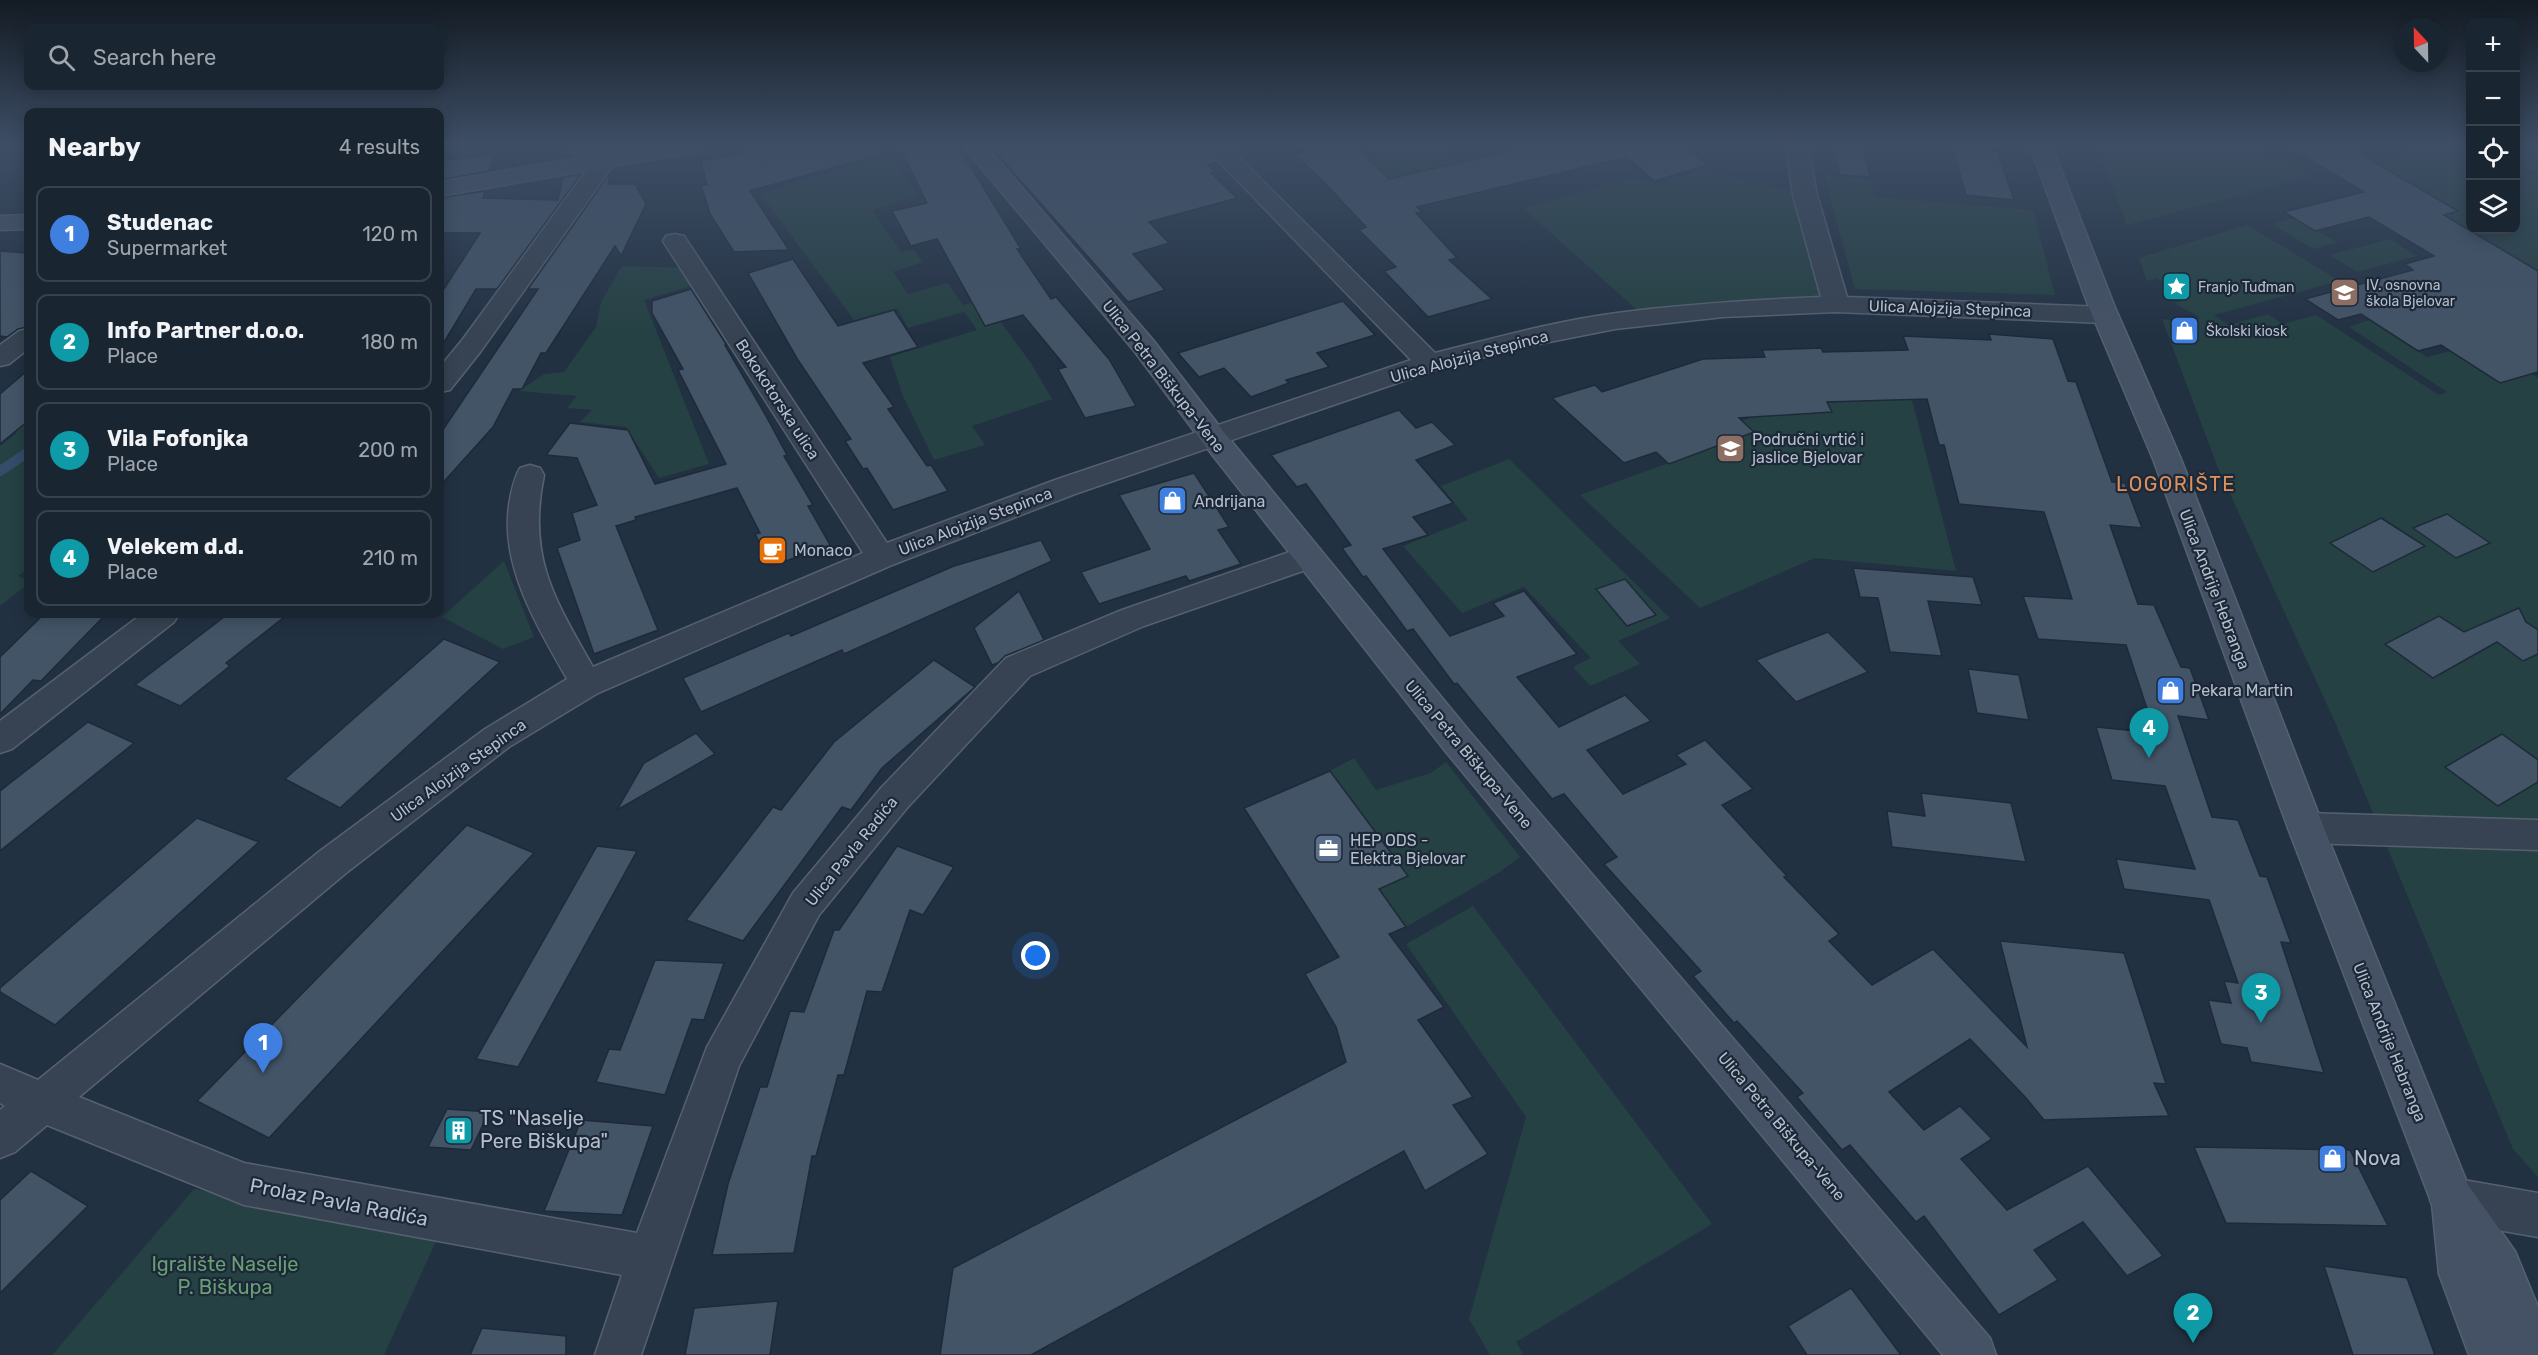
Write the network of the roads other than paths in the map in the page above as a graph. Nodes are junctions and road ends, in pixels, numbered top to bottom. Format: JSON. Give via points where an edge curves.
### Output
{"nodes":[{"id":1,"x":570,"y":209,"type":"edge"},
{"id":2,"x":1028,"y":209,"type":"edge"},
{"id":3,"x":1277,"y":209,"type":"edge"},
{"id":4,"x":1809,"y":209,"type":"edge"},
{"id":5,"x":2065,"y":209,"type":"edge"},
{"id":6,"x":24,"y":222,"type":"edge"},
{"id":7,"x":0,"y":223,"type":"edge"},
{"id":8,"x":675,"y":241,"type":"dead end"},
{"id":9,"x":1836,"y":304,"type":"junction"},
{"id":10,"x":2105,"y":315,"type":"junction"},
{"id":11,"x":24,"y":340,"type":"edge"},
{"id":12,"x":0,"y":358,"type":"edge"},
{"id":13,"x":1429,"y":363,"type":"junction"},
{"id":14,"x":444,"y":379,"type":"edge"},
{"id":15,"x":1213,"y":437,"type":"junction"},
{"id":16,"x":530,"y":475,"type":"dead end"},
{"id":17,"x":880,"y":556,"type":"junction"},
{"id":18,"x":1309,"y":557,"type":"junction"},
{"id":19,"x":158,"y":618,"type":"edge"},
{"id":20,"x":586,"y":684,"type":"junction"},
{"id":21,"x":0,"y":740,"type":"edge"},
{"id":22,"x":2306,"y":828,"type":"junction"},
{"id":23,"x":2538,"y":835,"type":"edge"},
{"id":24,"x":0,"y":1083,"type":"edge"},
{"id":25,"x":42,"y":1102,"type":"junction"},
{"id":26,"x":0,"y":1137,"type":"edge"},
{"id":27,"x":2452,"y":1200,"type":"junction"},
{"id":28,"x":2538,"y":1215,"type":"edge"},
{"id":29,"x":650,"y":1258,"type":"junction"},
{"id":30,"x":618,"y":1355,"type":"edge"},
{"id":31,"x":1973,"y":1355,"type":"edge"},
{"id":32,"x":2492,"y":1355,"type":"edge"},
{"id":33,"x":2534,"y":1355,"type":"edge"}],
"edges":[{"from":1,"to":14,"type":"street"},
{"from":2,"to":15,"type":"main road","name":"Ulica Petra Biškupa-Vene","via":[[1144,346]]},
{"from":3,"to":13,"type":"street"},
{"from":4,"to":9,"type":"street"},
{"from":5,"to":10,"type":"main road","name":"Ulica Andrije Hebranga"},
{"from":6,"to":7,"type":"main road"},
{"from":8,"to":17,"type":"street","name":"Bokokotorska ulica"},
{"from":9,"to":10,"type":"street","name":"Ulica Alojzija Stepinca"},
{"from":9,"to":13,"type":"street","name":"Ulica Alojzija Stepinca","via":[[1723,309],[1615,321]]},
{"from":10,"to":22,"type":"main road","name":"Ulica Andrije Hebranga","via":[[2167,459]]},
{"from":11,"to":12,"type":"street"},
{"from":13,"to":15,"type":"street","name":"Ulica Alojzija Stepinca"},
{"from":15,"to":17,"type":"street","name":"Ulica Alojzija Stepinca"},
{"from":15,"to":18,"type":"main road","name":"Ulica Petra Biškupa-Vene"},
{"from":16,"to":20,"type":"street","via":[[521,519],[531,578],[549,621]]},
{"from":17,"to":20,"type":"street","name":"Ulica Alojzija Stepinca"},
{"from":18,"to":29,"type":"street","name":"Ulica Pavla Radića","via":[[1133,618],[1018,667],[902,789],[806,904],[721,1060]]},
{"from":18,"to":31,"type":"main road","name":"Ulica Petra Biškupa-Vene","via":[[1466,751]]},
{"from":19,"to":21,"type":"street"},
{"from":20,"to":25,"type":"street","name":"Ulica Alojzija Stepinca","via":[[497,738],[333,862]]},
{"from":22,"to":23,"type":"street"},
{"from":22,"to":27,"type":"main road","name":"Ulica Andrije Hebranga"},
{"from":24,"to":25,"type":"street","name":"Prolaz Pavla Radića"},
{"from":25,"to":26,"type":"street","name":"Ulica Alojzija Stepinca"},
{"from":25,"to":29,"type":"street","name":"Prolaz Pavla Radića","via":[[244,1184]]},
{"from":27,"to":28,"type":"street"},
{"from":27,"to":32,"type":"main road","name":"Ulica Andrije Hebranga","via":[[2462,1274]]},
{"from":27,"to":33,"type":"main road","name":"Ulica Andrije Hebranga","via":[[2499,1267]]},
{"from":29,"to":30,"type":"street","name":"Ulica Pavla Radića"}]}
